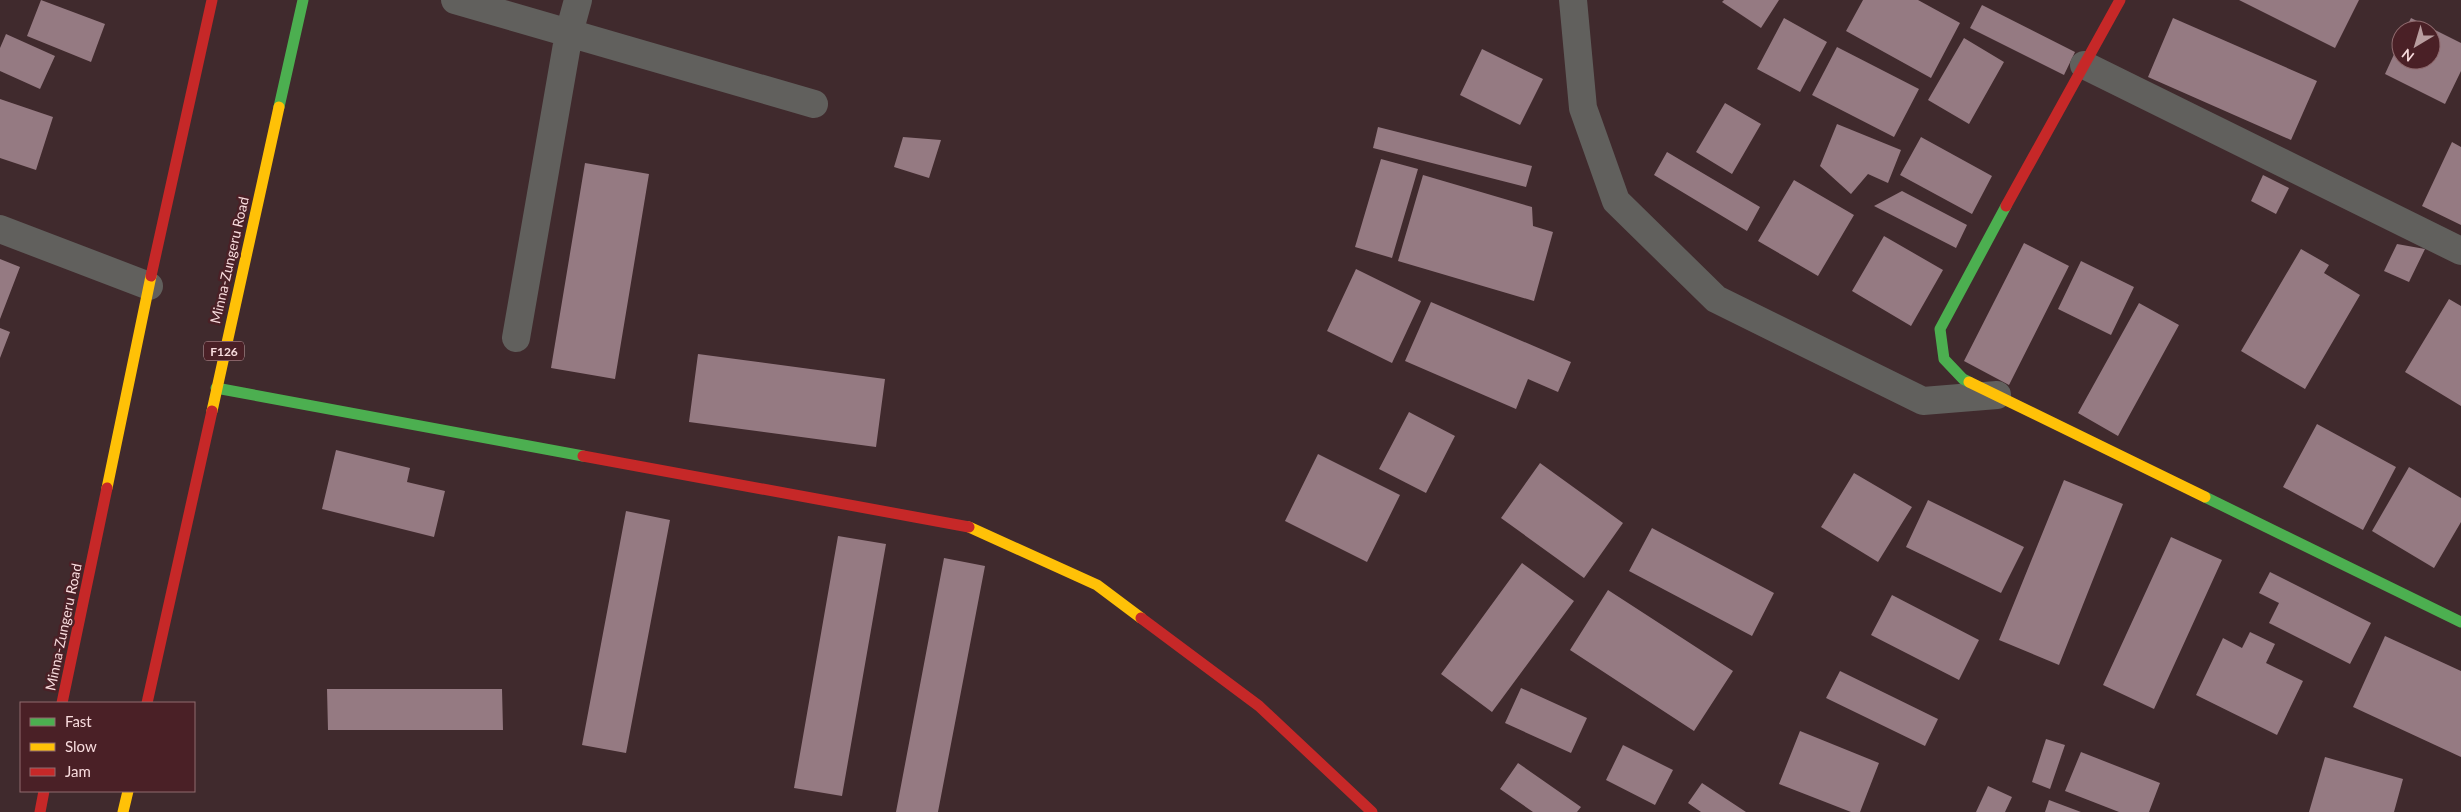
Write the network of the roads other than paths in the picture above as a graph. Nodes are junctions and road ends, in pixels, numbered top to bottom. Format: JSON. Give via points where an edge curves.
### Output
{"nodes":[{"id":1,"x":212,"y":0,"type":"edge"},
{"id":2,"x":303,"y":0,"type":"edge"},
{"id":3,"x":455,"y":0,"type":"edge"},
{"id":4,"x":578,"y":0,"type":"edge"},
{"id":5,"x":1573,"y":0,"type":"edge"},
{"id":6,"x":2120,"y":0,"type":"edge"},
{"id":7,"x":569,"y":33,"type":"junction"},
{"id":8,"x":2084,"y":65,"type":"junction"},
{"id":9,"x":814,"y":104,"type":"dead end"},
{"id":10,"x":0,"y":229,"type":"edge"},
{"id":11,"x":2461,"y":251,"type":"edge"},
{"id":12,"x":149,"y":286,"type":"junction"},
{"id":13,"x":516,"y":338,"type":"dead end"},
{"id":14,"x":216,"y":388,"type":"junction"},
{"id":15,"x":1997,"y":395,"type":"junction"},
{"id":16,"x":2461,"y":622,"type":"edge"},
{"id":17,"x":62,"y":702,"type":"edge"},
{"id":18,"x":147,"y":702,"type":"edge"},
{"id":19,"x":44,"y":792,"type":"edge"},
{"id":20,"x":128,"y":792,"type":"edge"},
{"id":21,"x":40,"y":812,"type":"edge"},
{"id":22,"x":123,"y":812,"type":"edge"},
{"id":23,"x":1372,"y":812,"type":"edge"}],
"edges":[{"from":1,"to":12,"type":"street","name":"Minna-Zungeru Road"},
{"from":2,"to":14,"type":"street","name":"Minna-Zungeru Road","number":"F126"},
{"from":3,"to":7,"type":"street"},
{"from":4,"to":7,"type":"street"},
{"from":5,"to":15,"type":"street","via":[[1583,108],[1616,201],[1716,299],[1923,401]]},
{"from":6,"to":8,"type":"street"},
{"from":7,"to":9,"type":"street"},
{"from":7,"to":13,"type":"street"},
{"from":8,"to":11,"type":"street"},
{"from":8,"to":15,"type":"street","via":[[1940,329],[1944,359],[1963,379]]},
{"from":10,"to":12,"type":"street"},
{"from":12,"to":17,"type":"street","name":"Minna-Zungeru Road"},
{"from":14,"to":18,"type":"street","name":"Minna-Zungeru Road","number":"F126"},
{"from":14,"to":23,"type":"street","via":[[975,528],[1097,585],[1259,706]]},
{"from":15,"to":16,"type":"street"},
{"from":19,"to":21,"type":"street"},
{"from":20,"to":22,"type":"street"}]}
